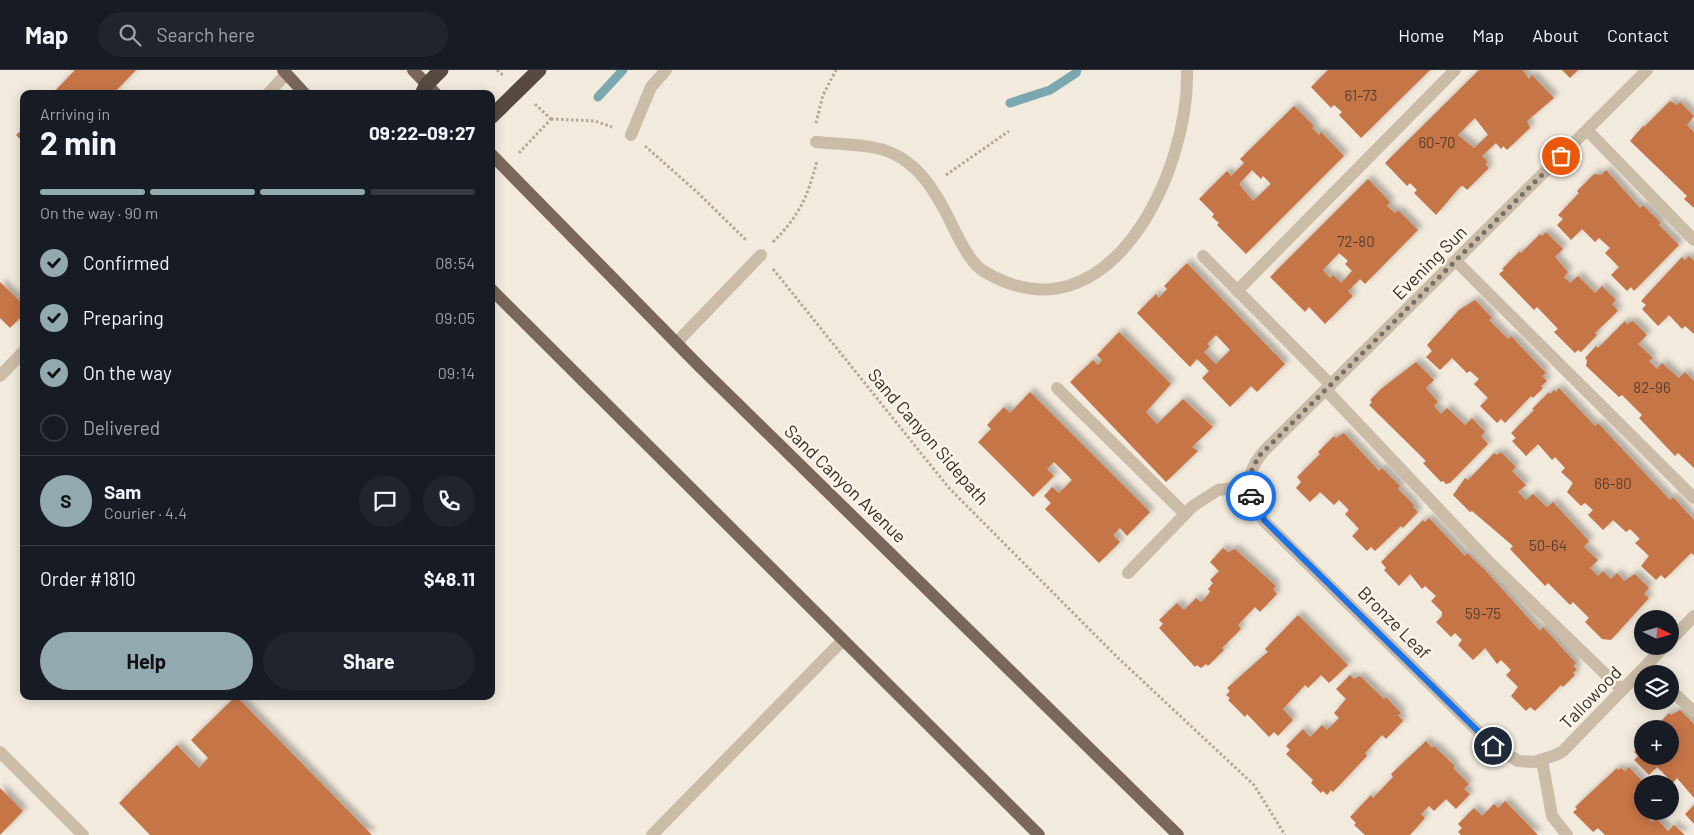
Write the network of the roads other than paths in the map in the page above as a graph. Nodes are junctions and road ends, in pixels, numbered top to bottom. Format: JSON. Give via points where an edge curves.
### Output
{"nodes":[{"id":1,"x":413,"y":70,"type":"edge"},
{"id":2,"x":441,"y":70,"type":"edge"},
{"id":3,"x":539,"y":70,"type":"edge"},
{"id":4,"x":666,"y":70,"type":"edge"},
{"id":5,"x":1187,"y":70,"type":"edge"},
{"id":6,"x":1455,"y":70,"type":"edge"},
{"id":7,"x":1647,"y":70,"type":"edge"},
{"id":8,"x":284,"y":72,"type":"edge"},
{"id":9,"x":271,"y":90,"type":"edge"},
{"id":10,"x":301,"y":90,"type":"edge"},
{"id":11,"x":427,"y":90,"type":"edge"},
{"id":12,"x":429,"y":90,"type":"edge"},
{"id":13,"x":495,"y":113,"type":"edge"},
{"id":14,"x":1587,"y":130,"type":"junction"},
{"id":15,"x":631,"y":135,"type":"road end"},
{"id":16,"x":816,"y":142,"type":"road end"},
{"id":17,"x":495,"y":158,"type":"edge"},
{"id":18,"x":1694,"y":240,"type":"edge"},
{"id":19,"x":761,"y":255,"type":"road end"},
{"id":20,"x":1203,"y":256,"type":"dead end"},
{"id":21,"x":1456,"y":262,"type":"junction"},
{"id":22,"x":1237,"y":291,"type":"junction"},
{"id":23,"x":495,"y":293,"type":"edge"},
{"id":24,"x":676,"y":342,"type":"junction"},
{"id":25,"x":20,"y":355,"type":"edge"},
{"id":26,"x":0,"y":376,"type":"edge"},
{"id":27,"x":1058,"y":388,"type":"dead end"},
{"id":28,"x":1328,"y":388,"type":"junction"},
{"id":29,"x":1248,"y":486,"type":"junction"},
{"id":30,"x":1694,"y":498,"type":"edge"},
{"id":31,"x":1185,"y":514,"type":"junction"},
{"id":32,"x":1128,"y":573,"type":"dead end"},
{"id":33,"x":1694,"y":616,"type":"edge"},
{"id":34,"x":1679,"y":632,"type":"edge"},
{"id":35,"x":842,"y":641,"type":"junction"},
{"id":36,"x":1634,"y":681,"type":"edge"},
{"id":37,"x":1622,"y":690,"type":"junction"},
{"id":38,"x":1679,"y":698,"type":"edge"},
{"id":39,"x":1694,"y":712,"type":"edge"},
{"id":40,"x":0,"y":752,"type":"edge"},
{"id":41,"x":1538,"y":761,"type":"junction"},
{"id":42,"x":83,"y":835,"type":"edge"},
{"id":43,"x":652,"y":835,"type":"edge"},
{"id":44,"x":1040,"y":835,"type":"edge"},
{"id":45,"x":1178,"y":835,"type":"edge"},
{"id":46,"x":1567,"y":835,"type":"edge"}],
"edges":[{"from":1,"to":11,"type":"main road"},
{"from":2,"to":12,"type":"highway"},
{"from":3,"to":13,"type":"highway"},
{"from":4,"to":15,"type":"street","via":[[651,86]]},
{"from":5,"to":16,"type":"street","via":[[1183,126],[1158,198],[1136,232],[1111,261],[1088,279],[1061,287],[1038,289],[1008,284],[982,270],[965,252],[931,186],[918,170],[892,153],[877,148]]},
{"from":6,"to":22,"type":"street"},
{"from":7,"to":14,"type":"street","name":"Evening Sun"},
{"from":8,"to":9,"type":"street"},
{"from":8,"to":10,"type":"main road"},
{"from":14,"to":18,"type":"street"},
{"from":14,"to":21,"type":"street","name":"Evening Sun"},
{"from":17,"to":24,"type":"main road","name":"Sand Canyon Avenue"},
{"from":19,"to":24,"type":"street"},
{"from":20,"to":22,"type":"street"},
{"from":21,"to":28,"type":"street","name":"Evening Sun"},
{"from":21,"to":30,"type":"street"},
{"from":22,"to":28,"type":"street"},
{"from":23,"to":35,"type":"main road"},
{"from":24,"to":45,"type":"main road","name":"Sand Canyon Avenue"},
{"from":25,"to":26,"type":"street"},
{"from":27,"to":31,"type":"street"},
{"from":28,"to":29,"type":"street","name":"Evening Sun","via":[[1259,456],[1250,471]]},
{"from":28,"to":37,"type":"street","via":[[1488,561]]},
{"from":29,"to":31,"type":"street","via":[[1218,490]]},
{"from":29,"to":41,"type":"street","name":"Bronze Leaf","via":[[1264,520],[1493,746],[1509,758]]},
{"from":31,"to":32,"type":"street"},
{"from":33,"to":34,"type":"street"},
{"from":35,"to":43,"type":"street"},
{"from":35,"to":44,"type":"main road"},
{"from":36,"to":37,"type":"street","name":"Tallowood"},
{"from":37,"to":41,"type":"street","name":"Tallowood","via":[[1563,751]]},
{"from":38,"to":39,"type":"street"},
{"from":40,"to":42,"type":"street"},
{"from":41,"to":46,"type":"street","via":[[1552,816]]}]}
